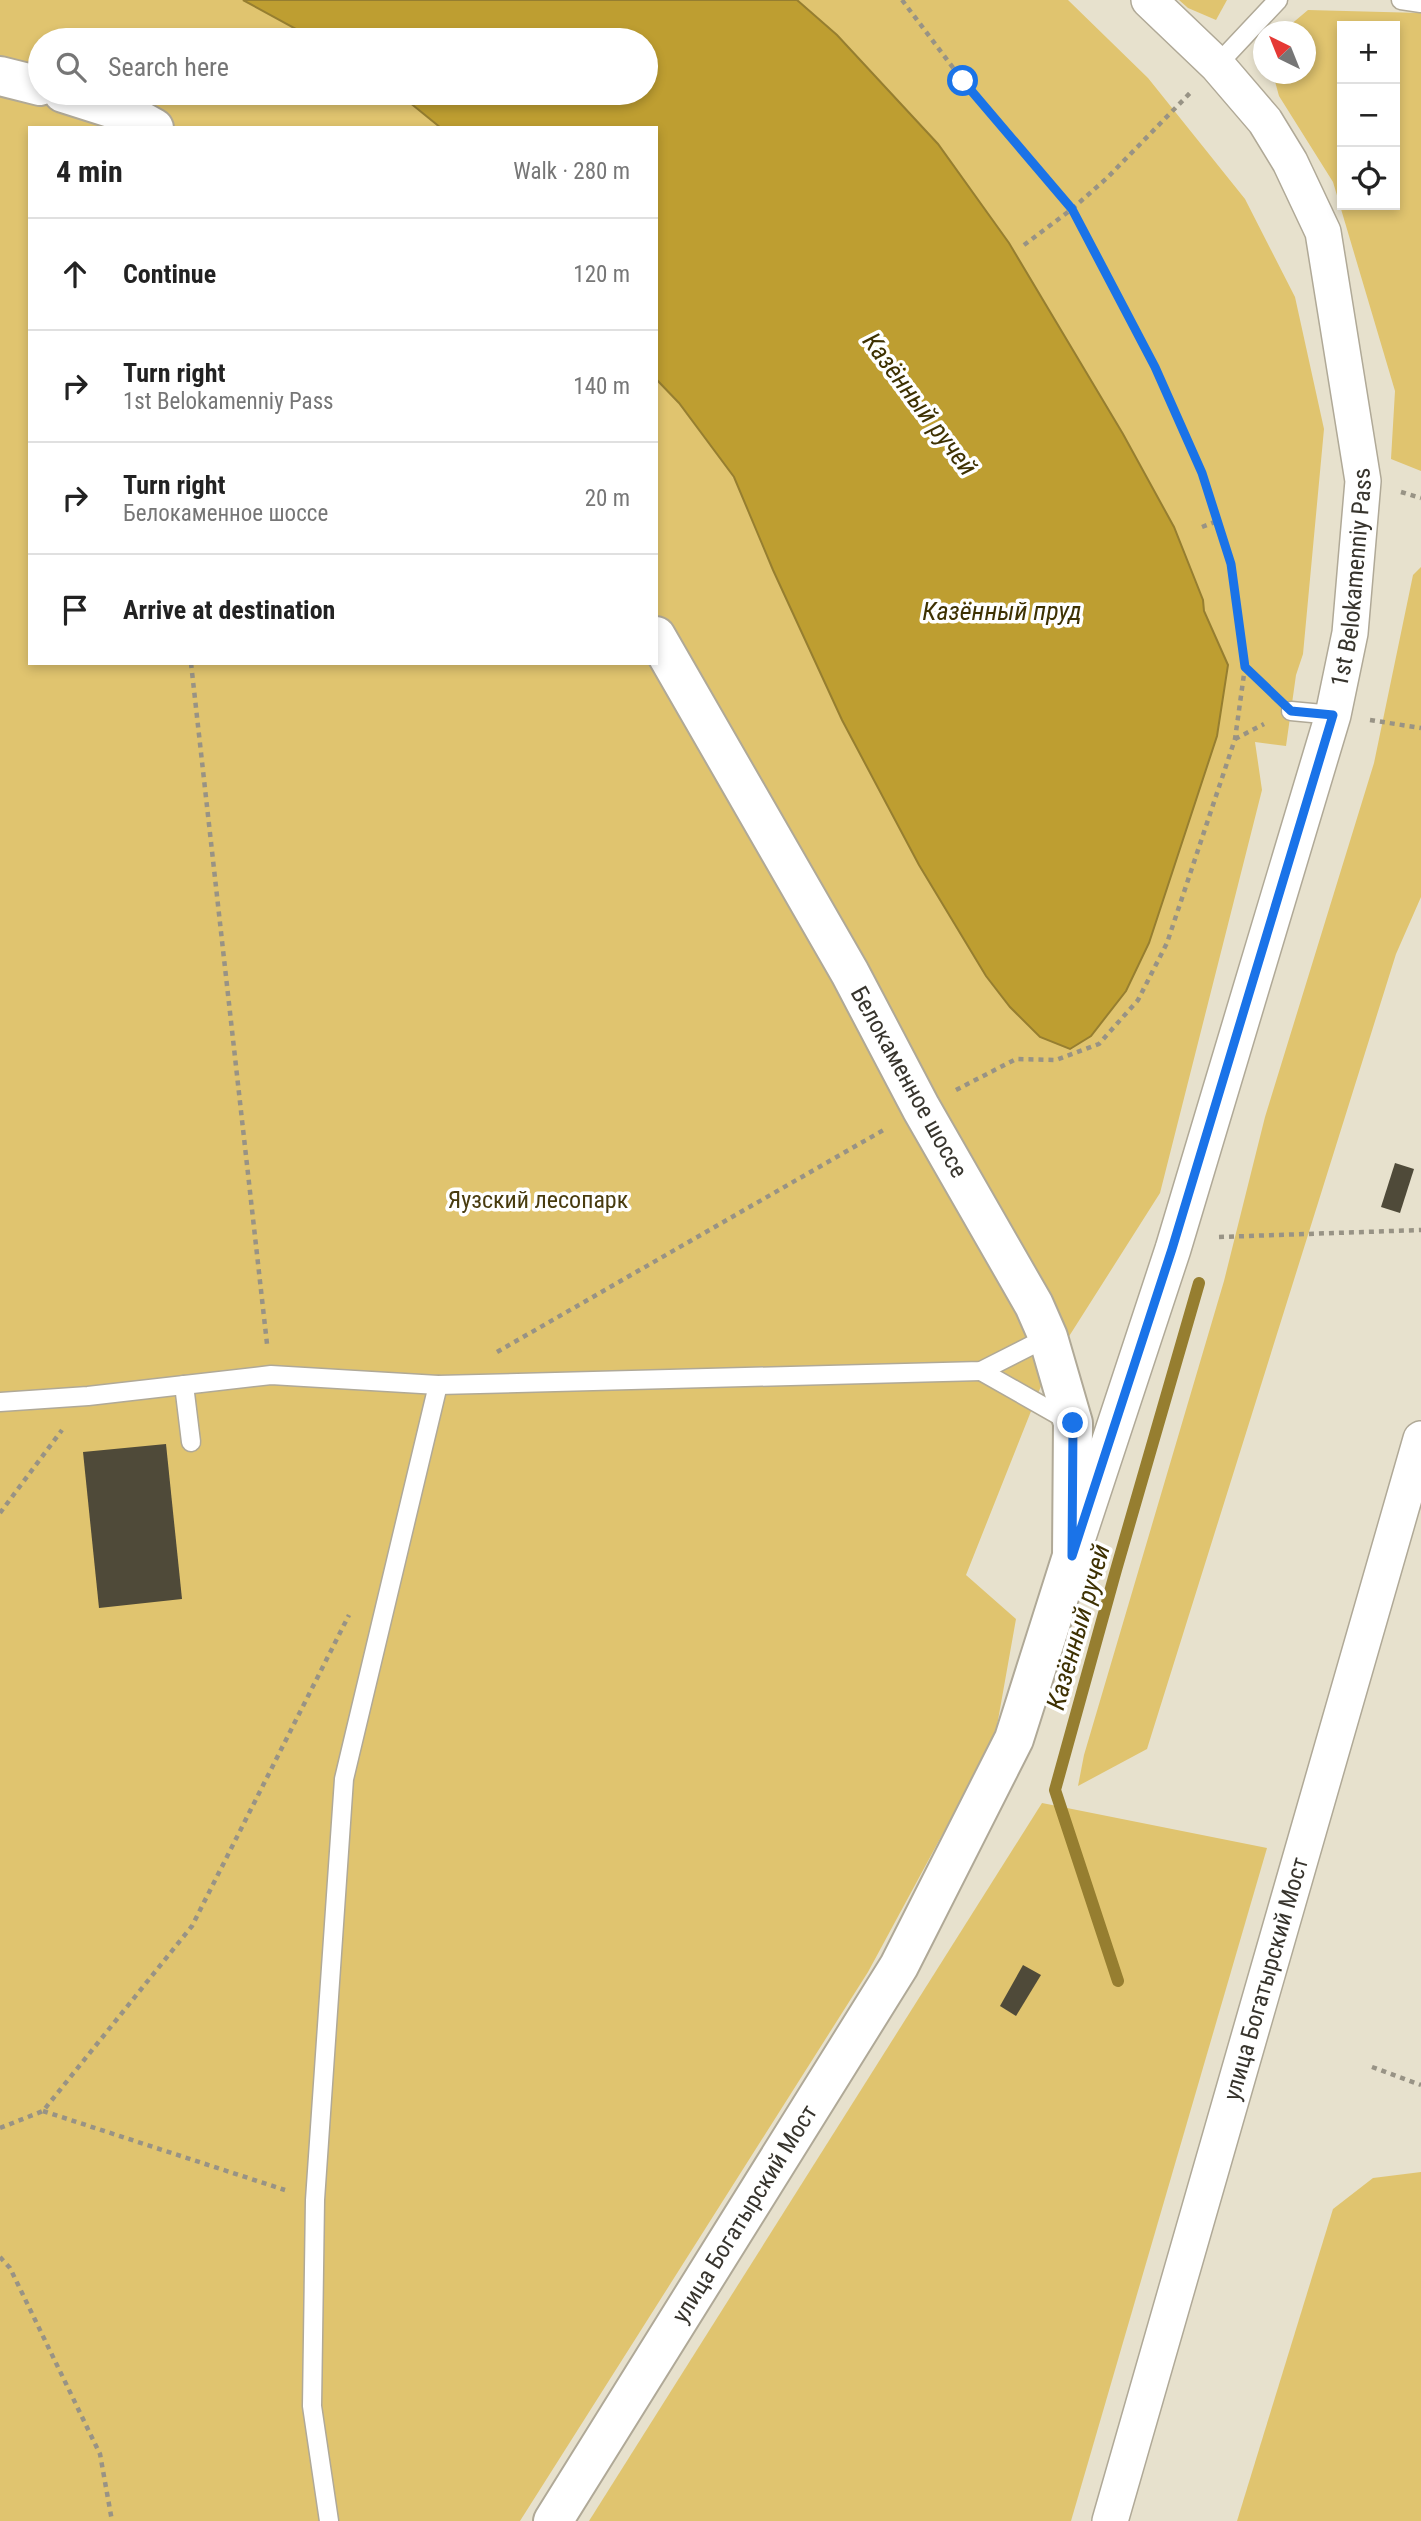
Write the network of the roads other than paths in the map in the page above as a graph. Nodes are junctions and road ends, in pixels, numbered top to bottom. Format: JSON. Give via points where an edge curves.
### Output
{"nodes":[{"id":1,"x":1149,"y":0,"type":"edge"},
{"id":2,"x":1278,"y":0,"type":"edge"},
{"id":3,"x":1401,"y":0,"type":"edge"},
{"id":4,"x":1421,"y":3,"type":"edge"},
{"id":5,"x":1217,"y":65,"type":"junction"},
{"id":6,"x":0,"y":76,"type":"edge"},
{"id":7,"x":28,"y":83,"type":"edge"},
{"id":8,"x":101,"y":105,"type":"edge"},
{"id":9,"x":151,"y":126,"type":"edge"},
{"id":10,"x":658,"y":639,"type":"edge"},
{"id":11,"x":1291,"y":711,"type":"road end"},
{"id":12,"x":1333,"y":715,"type":"junction"},
{"id":13,"x":1048,"y":1337,"type":"junction"},
{"id":14,"x":981,"y":1371,"type":"junction"},
{"id":15,"x":184,"y":1385,"type":"junction"},
{"id":16,"x":438,"y":1385,"type":"junction"},
{"id":17,"x":0,"y":1402,"type":"edge"},
{"id":18,"x":1073,"y":1423,"type":"junction"},
{"id":19,"x":1421,"y":1439,"type":"edge"},
{"id":20,"x":191,"y":1441,"type":"dead end"},
{"id":21,"x":1072,"y":1556,"type":"junction"},
{"id":22,"x":329,"y":2521,"type":"edge"},
{"id":23,"x":553,"y":2521,"type":"edge"},
{"id":24,"x":1110,"y":2521,"type":"edge"}],
"edges":[{"from":1,"to":5,"type":"street","name":"1st Belokamenniy Pass"},
{"from":2,"to":5,"type":"lane"},
{"from":3,"to":4,"type":"lane"},
{"from":5,"to":12,"type":"street","name":"1st Belokamenniy Pass","via":[[1265,121],[1323,232],[1363,481],[1350,633]]},
{"from":6,"to":7,"type":"street"},
{"from":8,"to":9,"type":"street"},
{"from":10,"to":13,"type":"street","name":"Белокаменное шоссе","via":[[850,972]]},
{"from":11,"to":12,"type":"lane"},
{"from":12,"to":21,"type":"street","name":"1st Belokamenniy Pass","via":[[1176,1238]]},
{"from":13,"to":14,"type":"lane"},
{"from":13,"to":18,"type":"street","name":"Белокаменное шоссе"},
{"from":14,"to":16,"type":"lane"},
{"from":14,"to":18,"type":"lane"},
{"from":15,"to":16,"type":"lane","via":[[271,1375]]},
{"from":15,"to":17,"type":"lane"},
{"from":15,"to":20,"type":"lane"},
{"from":16,"to":22,"type":"lane","via":[[344,1779],[316,2200],[312,2406]]},
{"from":18,"to":21,"type":"street","name":"Белокаменное шоссе"},
{"from":19,"to":24,"type":"street","name":"улица Богатырский Мост"},
{"from":21,"to":23,"type":"street","name":"улица Богатырский Мост","via":[[1014,1739],[900,1966]]}]}
